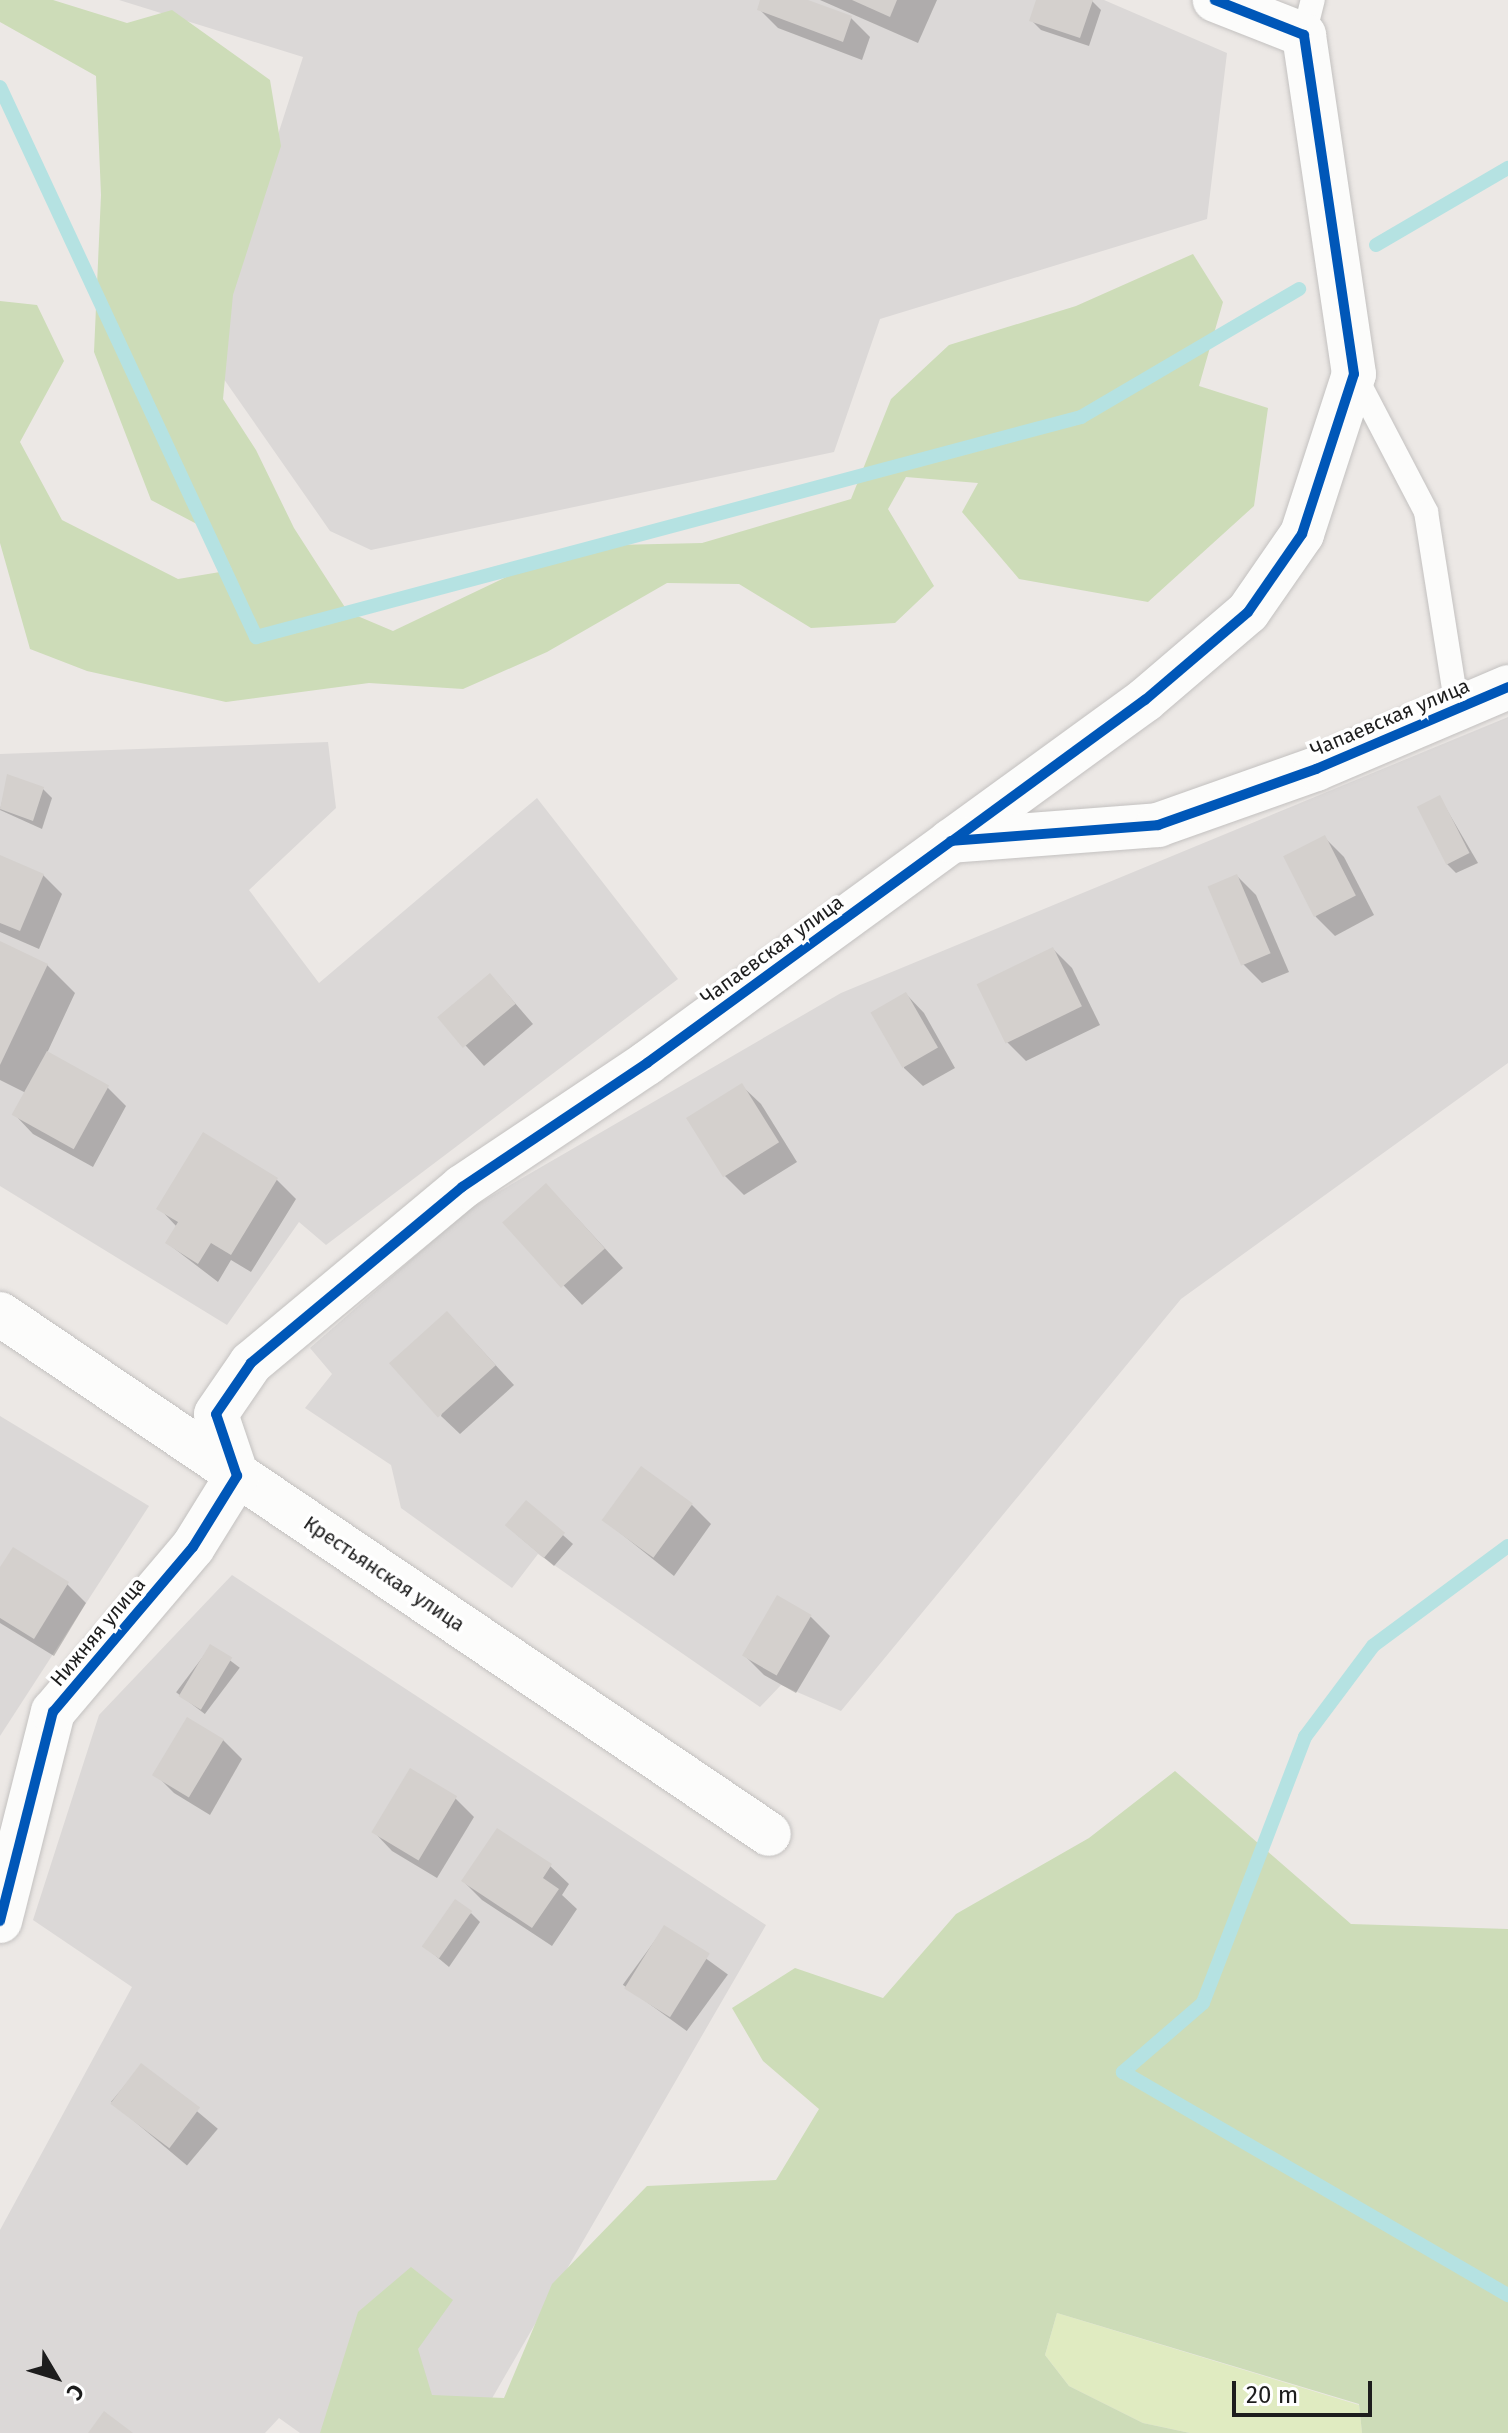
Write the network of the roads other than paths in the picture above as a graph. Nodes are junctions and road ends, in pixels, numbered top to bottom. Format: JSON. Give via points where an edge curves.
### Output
{"nodes":[{"id":1,"x":1215,"y":0,"type":"edge"},
{"id":2,"x":1309,"y":18,"type":"edge"},
{"id":3,"x":1354,"y":374,"type":"junction"},
{"id":4,"x":1508,"y":687,"type":"edge"},
{"id":5,"x":1457,"y":707,"type":"junction"},
{"id":6,"x":951,"y":841,"type":"junction"},
{"id":7,"x":0,"y":1314,"type":"edge"},
{"id":8,"x":237,"y":1476,"type":"junction"},
{"id":9,"x":769,"y":1834,"type":"dead end"},
{"id":10,"x":0,"y":1921,"type":"edge"}],
"edges":[{"from":1,"to":2,"type":"street"},
{"from":2,"to":3,"type":"street"},
{"from":3,"to":5,"type":"lane","via":[[1426,512]]},
{"from":3,"to":6,"type":"street","via":[[1302,534],[1248,612],[1145,700]]},
{"from":4,"to":5,"type":"street","name":"Чапаевская улица"},
{"from":5,"to":6,"type":"street","name":"Чапаевская улица","via":[[1316,769],[1158,825]]},
{"from":6,"to":8,"type":"street","name":"Чапаевская улица","via":[[647,1063],[462,1187],[251,1363],[216,1414]]},
{"from":7,"to":8,"type":"street","name":"Крестьянская улица"},
{"from":8,"to":9,"type":"street","name":"Крестьянская улица"},
{"from":8,"to":10,"type":"street","name":"Нижняя улица","via":[[193,1547],[53,1712]]}]}
